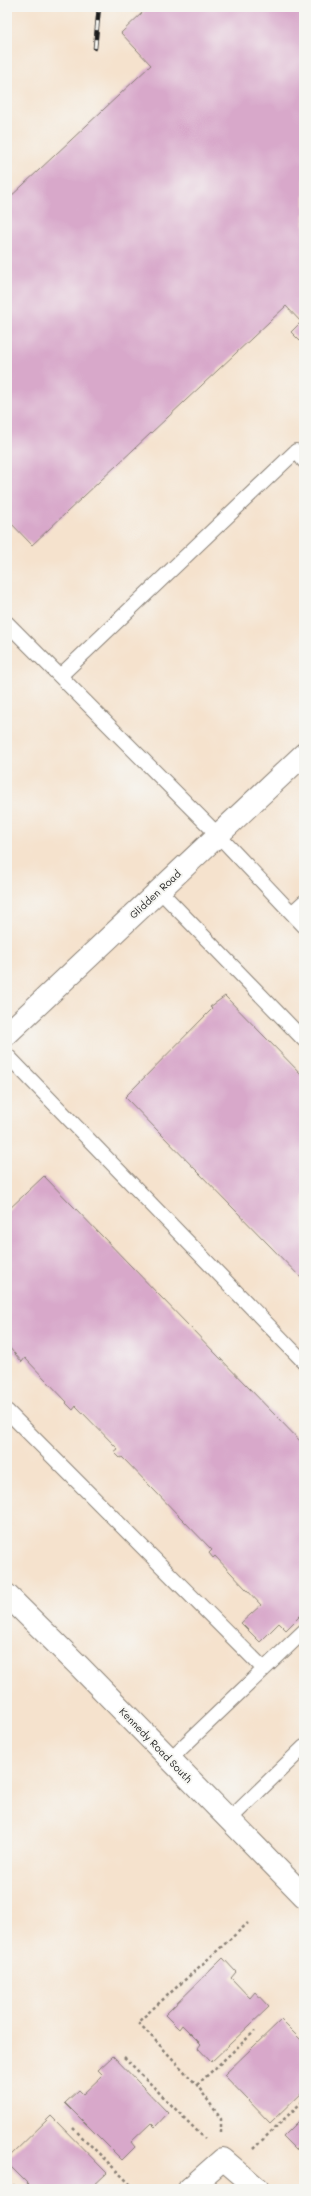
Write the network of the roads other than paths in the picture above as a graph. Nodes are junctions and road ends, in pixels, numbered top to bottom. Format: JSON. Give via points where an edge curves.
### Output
{"nodes":[{"id":1,"x":304,"y":461,"type":"edge"},
{"id":2,"x":7,"y":623,"type":"edge"},
{"id":3,"x":60,"y":676,"type":"junction"},
{"id":4,"x":304,"y":754,"type":"edge"},
{"id":5,"x":218,"y":835,"type":"junction"},
{"id":6,"x":159,"y":890,"type":"junction"},
{"id":7,"x":304,"y":902,"type":"edge"},
{"id":8,"x":292,"y":913,"type":"junction"},
{"id":9,"x":304,"y":926,"type":"edge"},
{"id":10,"x":7,"y":1034,"type":"edge"},
{"id":11,"x":304,"y":1040,"type":"edge"},
{"id":12,"x":7,"y":1055,"type":"edge"},
{"id":13,"x":304,"y":1362,"type":"edge"},
{"id":14,"x":7,"y":1411,"type":"edge"},
{"id":15,"x":7,"y":1596,"type":"edge"},
{"id":16,"x":304,"y":1631,"type":"edge"},
{"id":17,"x":264,"y":1669,"type":"junction"},
{"id":18,"x":304,"y":1747,"type":"edge"},
{"id":19,"x":169,"y":1760,"type":"junction"},
{"id":20,"x":229,"y":1820,"type":"junction"},
{"id":21,"x":304,"y":1896,"type":"edge"},
{"id":22,"x":189,"y":2189,"type":"edge"},
{"id":23,"x":258,"y":2189,"type":"edge"}],
"edges":[{"from":1,"to":3,"type":"lane","via":[[296,451]]},
{"from":2,"to":3,"type":"lane"},
{"from":3,"to":5,"type":"lane"},
{"from":4,"to":5,"type":"street","name":"Glidden Road"},
{"from":5,"to":6,"type":"street","name":"Glidden Road"},
{"from":5,"to":8,"type":"lane"},
{"from":6,"to":10,"type":"street","name":"Glidden Road"},
{"from":6,"to":11,"type":"lane"},
{"from":7,"to":8,"type":"lane"},
{"from":8,"to":9,"type":"lane"},
{"from":12,"to":13,"type":"lane"},
{"from":14,"to":17,"type":"lane"},
{"from":15,"to":19,"type":"street","name":"Kennedy Road South","via":[[79,1666]]},
{"from":16,"to":17,"type":"lane"},
{"from":17,"to":19,"type":"lane"},
{"from":18,"to":20,"type":"lane"},
{"from":19,"to":20,"type":"street","name":"Kennedy Road South"},
{"from":20,"to":21,"type":"street","name":"Kennedy Road South"},
{"from":22,"to":23,"type":"street","via":[[228,2164]]}]}
